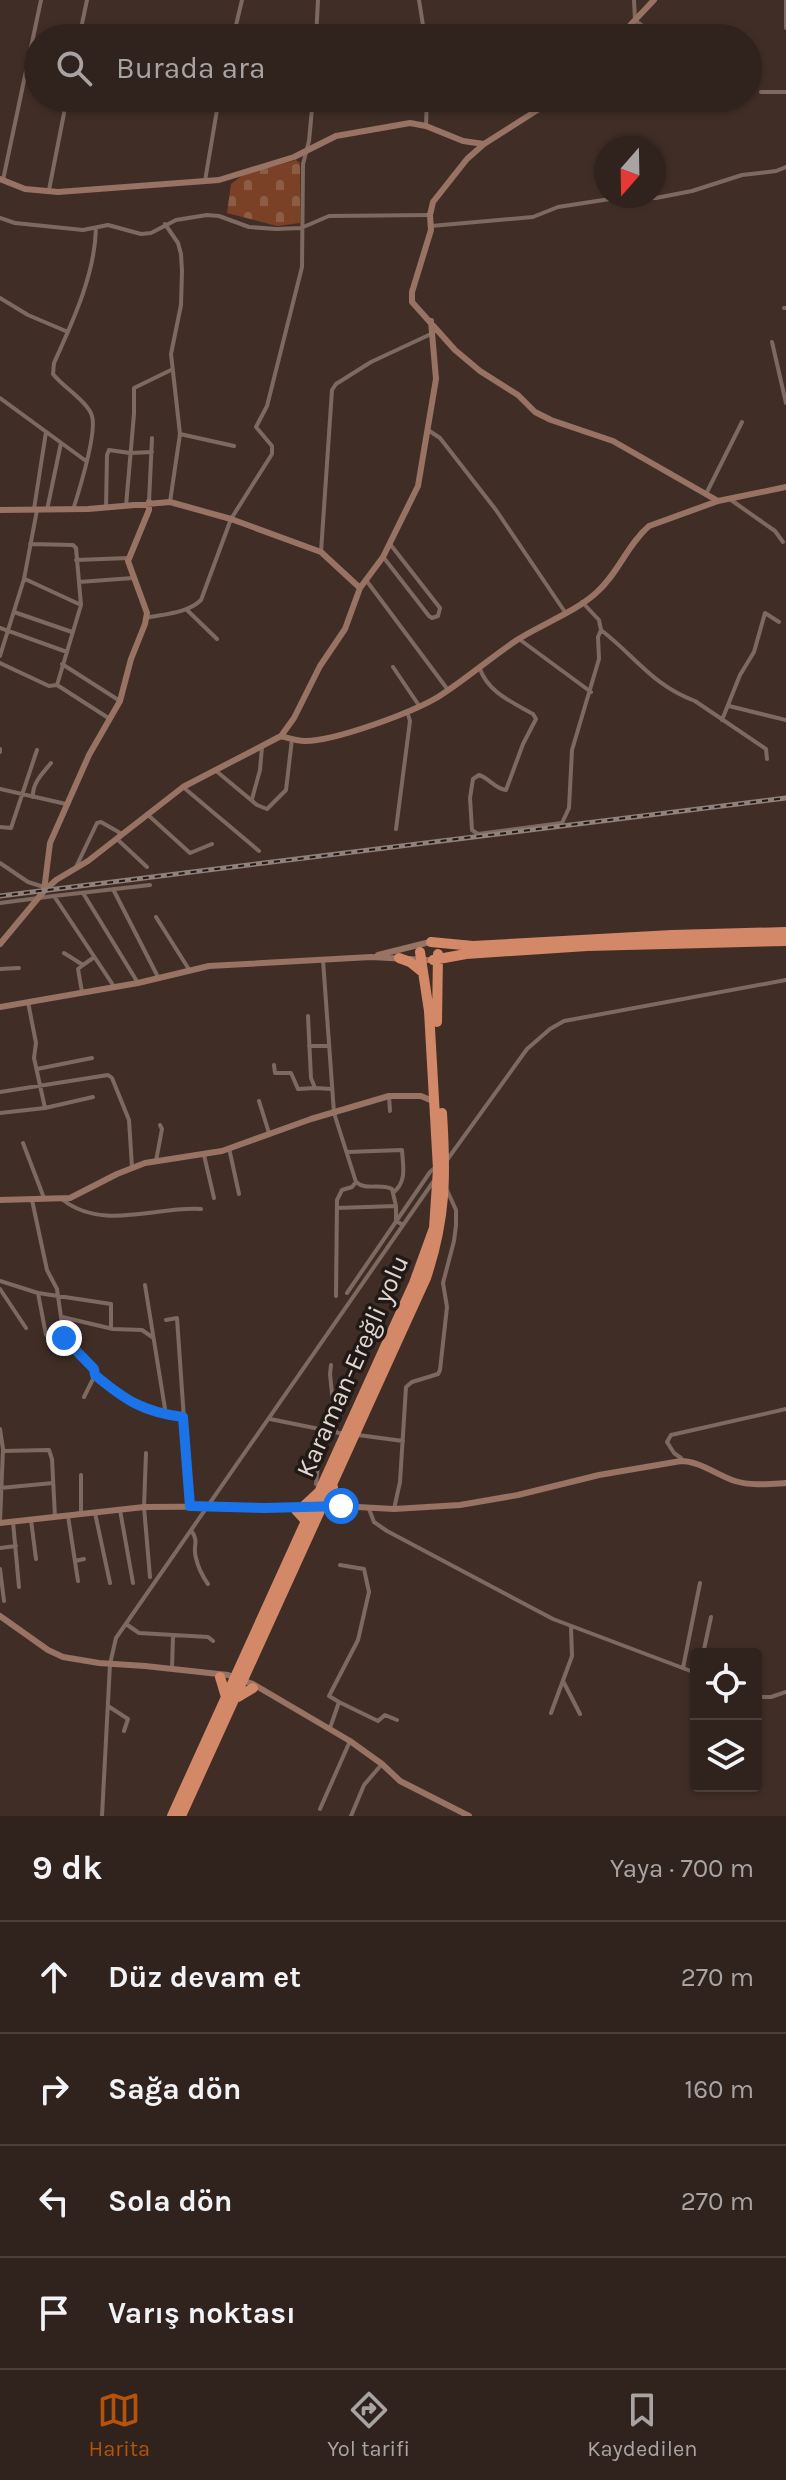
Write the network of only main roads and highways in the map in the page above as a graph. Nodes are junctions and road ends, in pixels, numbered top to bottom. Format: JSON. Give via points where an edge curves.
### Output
{"nodes":[{"id":1,"x":786,"y":932,"type":"edge"},
{"id":2,"x":786,"y":941,"type":"edge"},
{"id":3,"x":429,"y":954,"type":"junction"},
{"id":4,"x":466,"y":954,"type":"junction"},
{"id":5,"x":399,"y":958,"type":"road end"},
{"id":6,"x":425,"y":980,"type":"junction"},
{"id":7,"x":436,"y":994,"type":"junction"},
{"id":8,"x":441,"y":1173,"type":"junction"},
{"id":9,"x":346,"y":1434,"type":"junction"},
{"id":10,"x":333,"y":1482,"type":"junction"},
{"id":11,"x":314,"y":1508,"type":"junction"},
{"id":12,"x":311,"y":1523,"type":"junction"},
{"id":13,"x":239,"y":1679,"type":"junction"},
{"id":14,"x":231,"y":1698,"type":"junction"},
{"id":15,"x":172,"y":1816,"type":"edge"},
{"id":16,"x":181,"y":1816,"type":"edge"}],
"edges":[{"from":1,"to":3,"type":"highway","via":[[473,946]]},
{"from":2,"to":4,"type":"highway"},
{"from":3,"to":4,"type":"highway"},
{"from":3,"to":6,"type":"highway","name":"Karaman-Ereğli yolu"},
{"from":3,"to":7,"type":"highway","name":"Karaman-Ereğli yolu"},
{"from":4,"to":7,"type":"highway","via":[[447,964]]},
{"from":5,"to":6,"type":"highway","via":[[416,966]]},
{"from":6,"to":8,"type":"highway","name":"Karaman-Ereğli yolu"},
{"from":7,"to":8,"type":"highway","name":"Karaman-Ereğli yolu"},
{"from":8,"to":9,"type":"highway","name":"Karaman-Ereğli yolu","via":[[425,1255]]},
{"from":9,"to":10,"type":"highway","name":"Karaman-Ereğli yolu"},
{"from":9,"to":11,"type":"highway","name":"Karaman-Ereğli yolu","via":[[319,1486]]},
{"from":10,"to":11,"type":"highway","name":"Karaman-Ereğli yolu"},
{"from":10,"to":11,"type":"highway","via":[[332,1494]]},
{"from":11,"to":12,"type":"highway","name":"Karaman-Ereğli yolu"},
{"from":11,"to":12,"type":"highway"},
{"from":12,"to":13,"type":"highway","name":"Karaman-Ereğli yolu"},
{"from":13,"to":14,"type":"highway","name":"Karaman-Ereğli yolu"},
{"from":13,"to":14,"type":"highway"},
{"from":14,"to":15,"type":"highway","name":"Karaman-Ereğli yolu"},
{"from":14,"to":16,"type":"highway","name":"Karaman-Ereğli yolu"}]}
